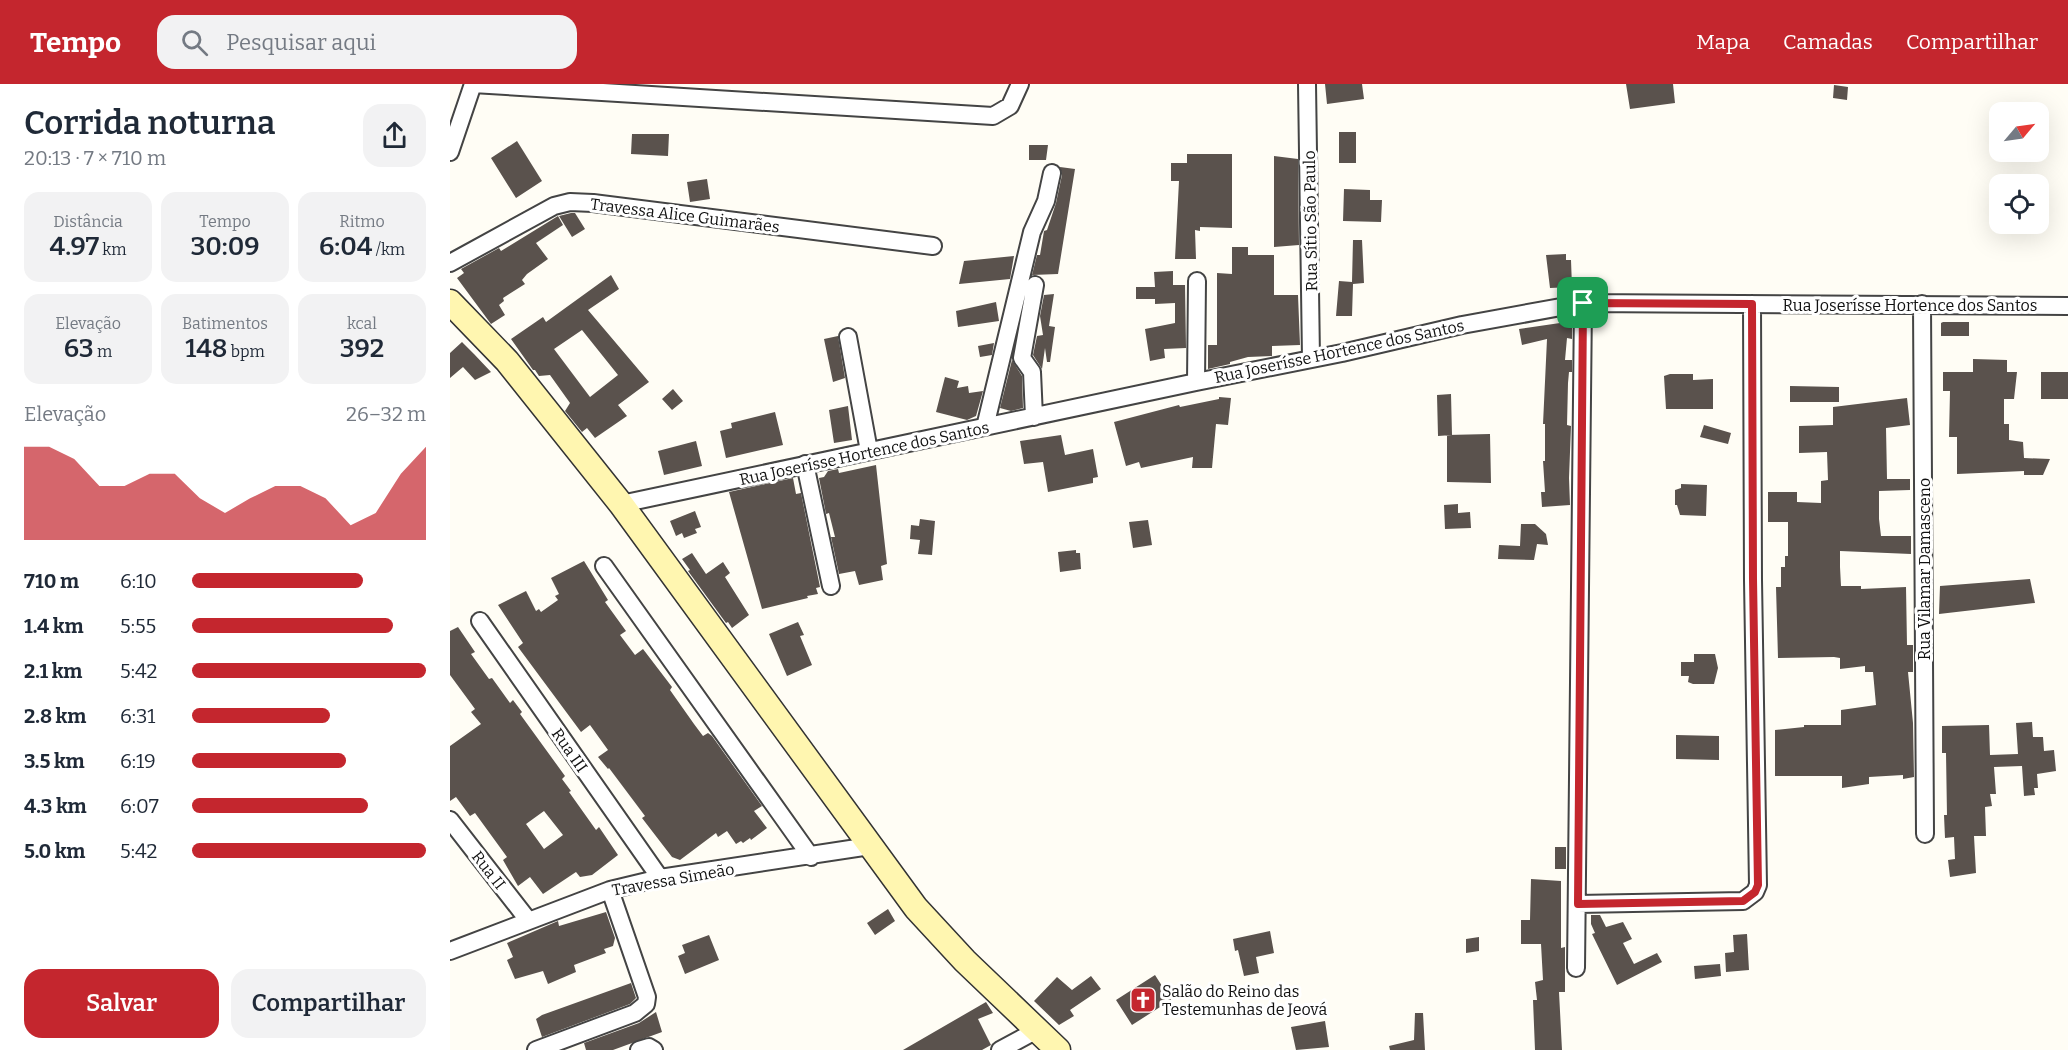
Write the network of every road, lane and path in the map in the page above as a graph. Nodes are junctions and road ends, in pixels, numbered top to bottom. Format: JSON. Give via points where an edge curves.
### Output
{"nodes":[{"id":1,"x":473,"y":84,"type":"edge"},
{"id":2,"x":1020,"y":84,"type":"edge"},
{"id":3,"x":1307,"y":84,"type":"edge"},
{"id":4,"x":450,"y":152,"type":"edge"},
{"id":5,"x":1052,"y":173,"type":"dead end"},
{"id":6,"x":933,"y":246,"type":"dead end"},
{"id":7,"x":450,"y":263,"type":"edge"},
{"id":8,"x":1197,"y":281,"type":"dead end"},
{"id":9,"x":1035,"y":285,"type":"dead end"},
{"id":10,"x":450,"y":302,"type":"edge"},
{"id":11,"x":1583,"y":303,"type":"junction"},
{"id":12,"x":1752,"y":304,"type":"junction"},
{"id":13,"x":1922,"y":304,"type":"junction"},
{"id":14,"x":2068,"y":306,"type":"edge"},
{"id":15,"x":848,"y":337,"type":"dead end"},
{"id":16,"x":1311,"y":358,"type":"junction"},
{"id":17,"x":1196,"y":382,"type":"junction"},
{"id":18,"x":1034,"y":417,"type":"junction"},
{"id":19,"x":985,"y":427,"type":"junction"},
{"id":20,"x":869,"y":451,"type":"junction"},
{"id":21,"x":806,"y":464,"type":"junction"},
{"id":22,"x":621,"y":504,"type":"junction"},
{"id":23,"x":604,"y":566,"type":"dead end"},
{"id":24,"x":831,"y":586,"type":"dead end"},
{"id":25,"x":480,"y":621,"type":"dead end"},
{"id":26,"x":450,"y":820,"type":"edge"},
{"id":27,"x":1925,"y":834,"type":"dead end"},
{"id":28,"x":870,"y":846,"type":"junction"},
{"id":29,"x":811,"y":856,"type":"junction"},
{"id":30,"x":660,"y":878,"type":"junction"},
{"id":31,"x":610,"y":890,"type":"junction"},
{"id":32,"x":1578,"y":904,"type":"junction"},
{"id":33,"x":528,"y":921,"type":"junction"},
{"id":34,"x":450,"y":951,"type":"edge"},
{"id":35,"x":1576,"y":968,"type":"dead end"},
{"id":36,"x":1037,"y":1030,"type":"junction"},
{"id":37,"x":536,"y":1050,"type":"edge"},
{"id":38,"x":639,"y":1050,"type":"edge"},
{"id":39,"x":654,"y":1050,"type":"edge"},
{"id":40,"x":1000,"y":1050,"type":"edge"},
{"id":41,"x":1058,"y":1050,"type":"edge"}],
"edges":[{"from":1,"to":2,"type":"street","via":[[993,116],[1010,106]]},
{"from":1,"to":4,"type":"street"},
{"from":3,"to":16,"type":"street","name":"Rua Sítio São Paulo"},
{"from":5,"to":19,"type":"street","via":[[1046,201],[1032,232]]},
{"from":6,"to":7,"type":"street","name":"Travessa Alice Guimarães","via":[[570,202],[554,206]]},
{"from":8,"to":17,"type":"street"},
{"from":9,"to":18,"type":"street","via":[[1022,358],[1032,372]]},
{"from":10,"to":22,"type":"main road","via":[[507,361]]},
{"from":11,"to":12,"type":"street","name":"Rua Joserísse Hortence dos Santos"},
{"from":11,"to":16,"type":"street","name":"Rua Joserísse Hortence dos Santos"},
{"from":11,"to":32,"type":"street"},
{"from":12,"to":13,"type":"street","name":"Rua Joserísse Hortence dos Santos"},
{"from":12,"to":32,"type":"street","via":[[1758,885],[1743,901]]},
{"from":13,"to":14,"type":"street","name":"Rua Joserísse Hortence dos Santos"},
{"from":13,"to":27,"type":"street","name":"Rua Vilamar Damasceno"},
{"from":15,"to":20,"type":"street"},
{"from":16,"to":17,"type":"street","name":"Rua Joserísse Hortence dos Santos"},
{"from":17,"to":18,"type":"street","name":"Rua Joserísse Hortence dos Santos"},
{"from":18,"to":19,"type":"street","name":"Rua Joserísse Hortence dos Santos"},
{"from":19,"to":20,"type":"street","name":"Rua Joserísse Hortence dos Santos"},
{"from":20,"to":21,"type":"street","name":"Rua Joserísse Hortence dos Santos"},
{"from":21,"to":22,"type":"street","name":"Rua Joserísse Hortence dos Santos"},
{"from":21,"to":24,"type":"street"},
{"from":22,"to":28,"type":"main road"},
{"from":23,"to":29,"type":"street"},
{"from":25,"to":30,"type":"street","name":"Rua III"},
{"from":26,"to":33,"type":"street","name":"Rua II"},
{"from":28,"to":29,"type":"street","name":"Travessa Simeão"},
{"from":28,"to":36,"type":"main road","via":[[930,925]]},
{"from":29,"to":30,"type":"street","name":"Travessa Simeão"},
{"from":30,"to":31,"type":"street","name":"Travessa Simeão"},
{"from":31,"to":33,"type":"street","name":"Travessa Simeão"},
{"from":31,"to":37,"type":"street","via":[[647,997],[646,1004],[635,1013]]},
{"from":32,"to":35,"type":"street"},
{"from":33,"to":34,"type":"street","name":"Travessa Simeão"},
{"from":36,"to":40,"type":"street"},
{"from":36,"to":41,"type":"main road"},
{"from":38,"to":39,"type":"street"}]}
